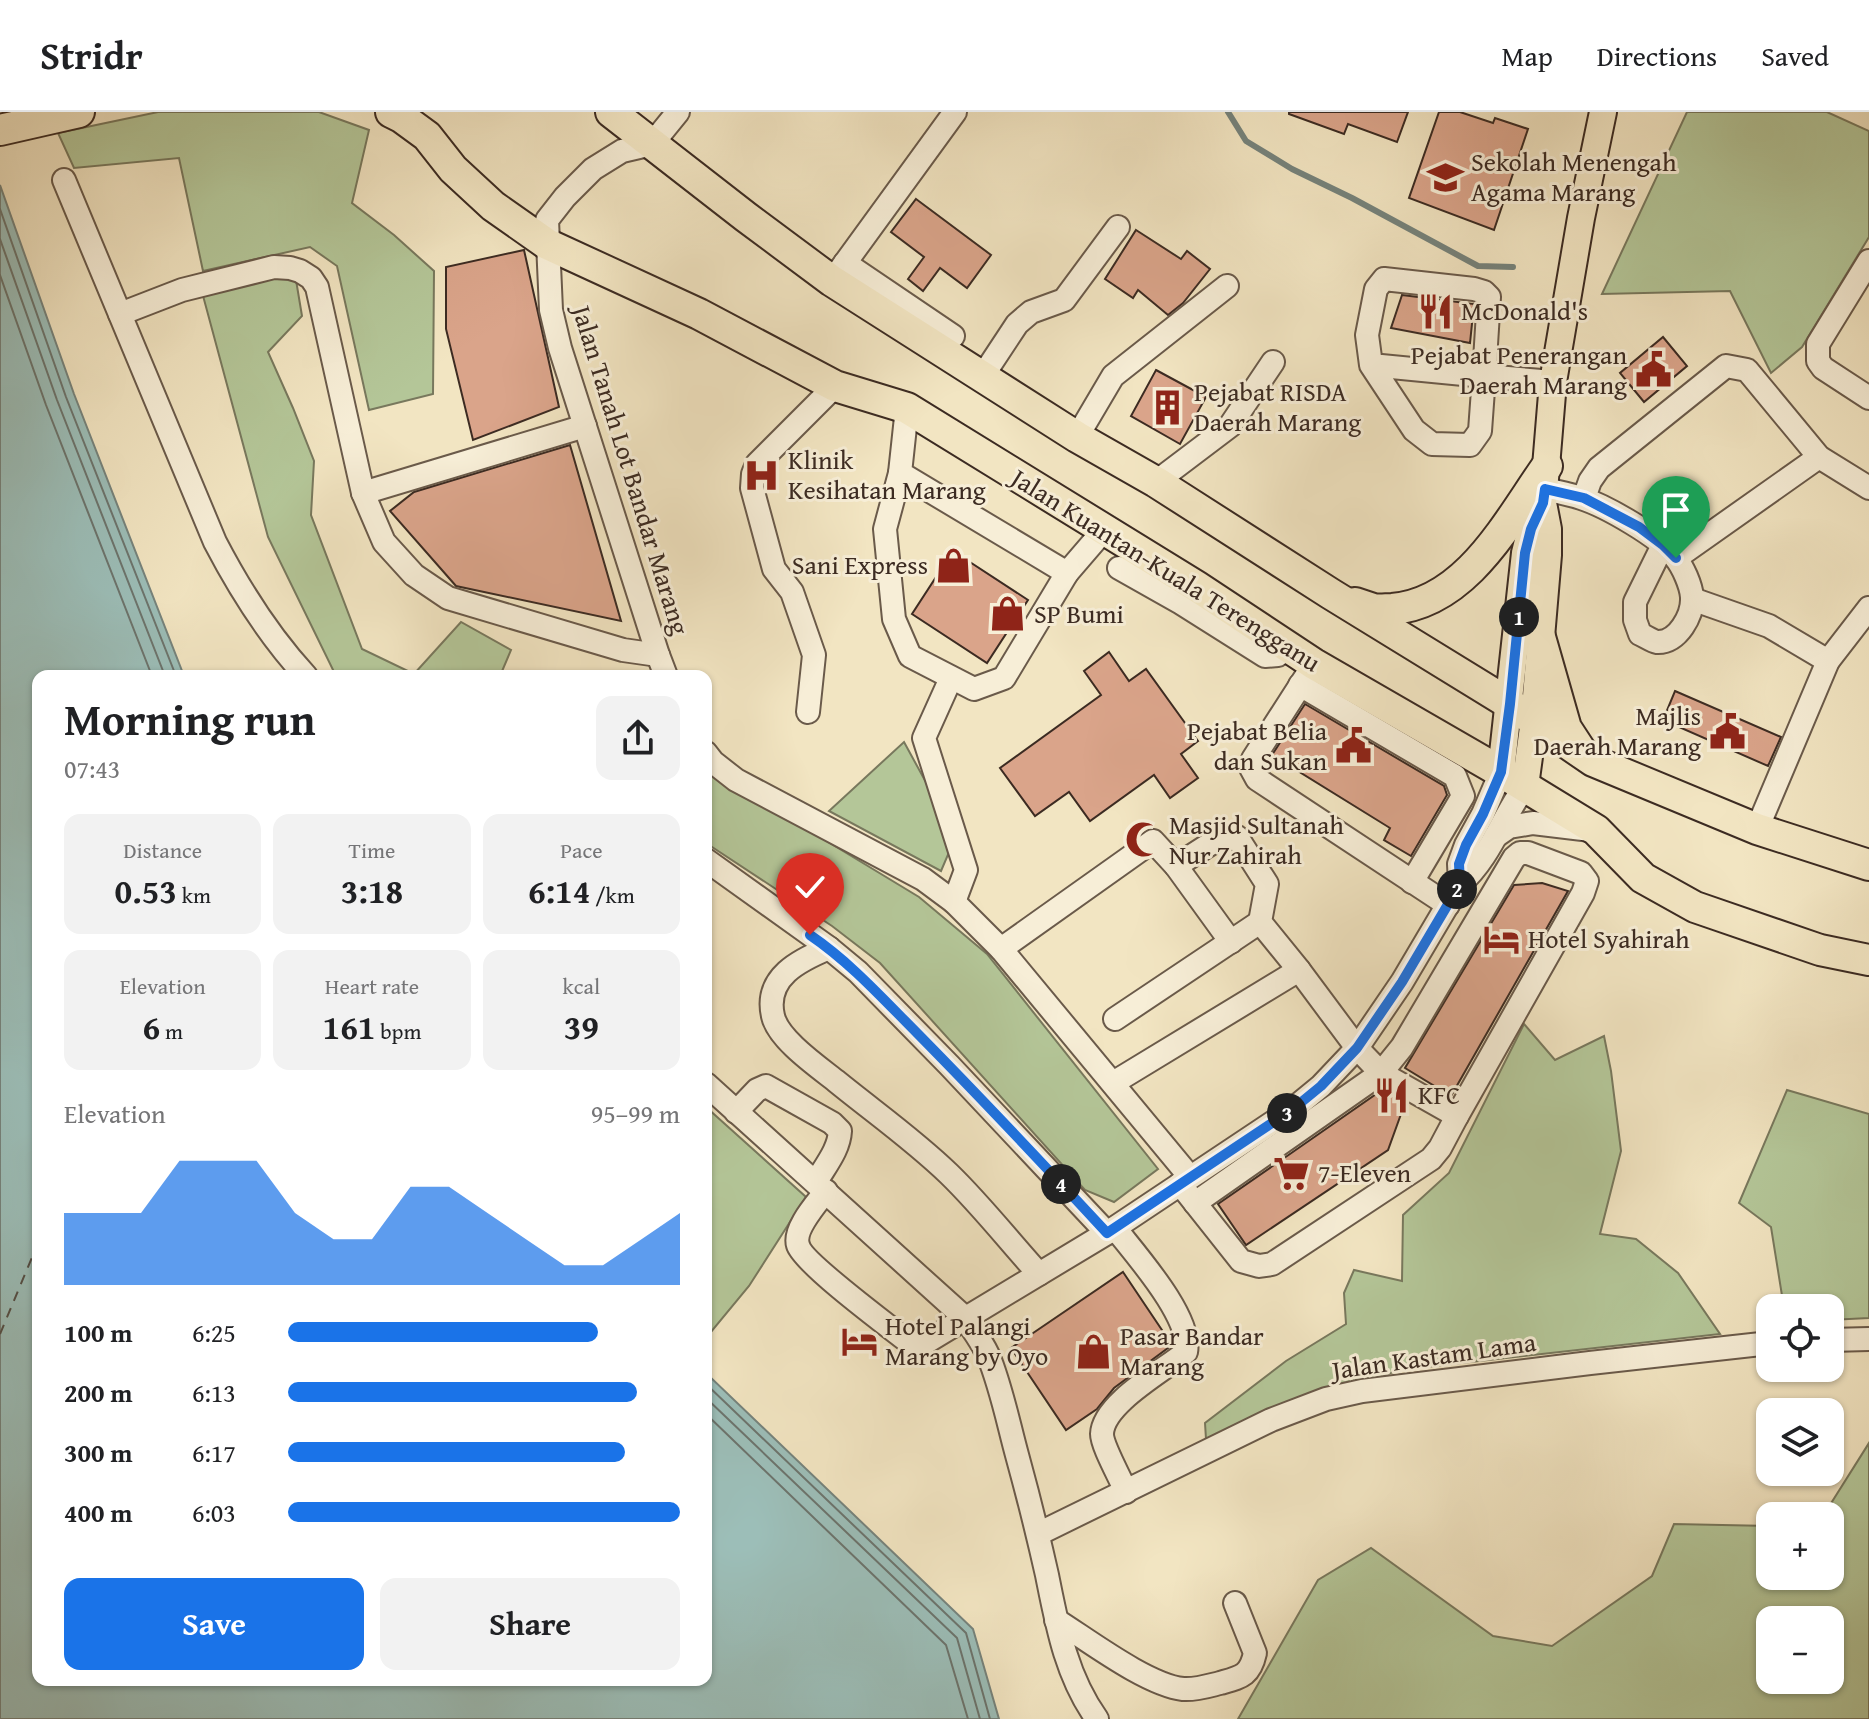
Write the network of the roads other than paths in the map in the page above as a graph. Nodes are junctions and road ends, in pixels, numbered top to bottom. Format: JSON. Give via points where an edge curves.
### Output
{"nodes":[{"id":1,"x":79,"y":112,"type":"edge"},
{"id":2,"x":391,"y":112,"type":"edge"},
{"id":3,"x":611,"y":112,"type":"edge"},
{"id":4,"x":678,"y":112,"type":"edge"},
{"id":5,"x":955,"y":112,"type":"edge"},
{"id":6,"x":1603,"y":112,"type":"edge"},
{"id":7,"x":40,"y":116,"type":"edge"},
{"id":8,"x":0,"y":130,"type":"edge"},
{"id":9,"x":652,"y":144,"type":"junction"},
{"id":10,"x":64,"y":180,"type":"dead end"},
{"id":11,"x":1118,"y":227,"type":"dead end"},
{"id":12,"x":547,"y":244,"type":"junction"},
{"id":13,"x":1869,"y":261,"type":"edge"},
{"id":14,"x":839,"y":272,"type":"junction"},
{"id":15,"x":1227,"y":286,"type":"dead end"},
{"id":16,"x":120,"y":314,"type":"junction"},
{"id":17,"x":953,"y":336,"type":"dead end"},
{"id":18,"x":1273,"y":362,"type":"dead end"},
{"id":19,"x":1371,"y":365,"type":"junction"},
{"id":20,"x":1484,"y":376,"type":"junction"},
{"id":21,"x":982,"y":377,"type":"junction"},
{"id":22,"x":1553,"y":382,"type":"junction"},
{"id":23,"x":835,"y":386,"type":"junction"},
{"id":24,"x":1869,"y":398,"type":"edge"},
{"id":25,"x":907,"y":408,"type":"junction"},
{"id":26,"x":585,"y":426,"type":"junction"},
{"id":27,"x":1077,"y":437,"type":"junction"},
{"id":28,"x":1819,"y":457,"type":"junction"},
{"id":29,"x":900,"y":473,"type":"junction"},
{"id":30,"x":1156,"y":482,"type":"junction"},
{"id":31,"x":1545,"y":486,"type":"junction"},
{"id":32,"x":1869,"y":488,"type":"edge"},
{"id":33,"x":363,"y":493,"type":"junction"},
{"id":34,"x":1584,"y":498,"type":"junction"},
{"id":35,"x":1104,"y":530,"type":"junction"},
{"id":36,"x":1670,"y":552,"type":"junction"},
{"id":37,"x":1119,"y":568,"type":"dead end"},
{"id":38,"x":1067,"y":573,"type":"junction"},
{"id":39,"x":1331,"y":594,"type":"junction"},
{"id":40,"x":1189,"y":595,"type":"junction"},
{"id":41,"x":1692,"y":599,"type":"junction"},
{"id":42,"x":1869,"y":608,"type":"edge"},
{"id":43,"x":1540,"y":637,"type":"junction"},
{"id":44,"x":1828,"y":661,"type":"junction"},
{"id":45,"x":662,"y":666,"type":"edge"},
{"id":46,"x":301,"y":670,"type":"edge"},
{"id":47,"x":1307,"y":675,"type":"junction"},
{"id":48,"x":951,"y":678,"type":"junction"},
{"id":49,"x":808,"y":712,"type":"dead end"},
{"id":50,"x":1522,"y":712,"type":"junction"},
{"id":51,"x":712,"y":761,"type":"edge"},
{"id":52,"x":1593,"y":761,"type":"junction"},
{"id":53,"x":1513,"y":779,"type":"junction"},
{"id":54,"x":1757,"y":829,"type":"junction"},
{"id":55,"x":1596,"y":830,"type":"junction"},
{"id":56,"x":1496,"y":836,"type":"junction"},
{"id":57,"x":712,"y":864,"type":"edge"},
{"id":58,"x":1869,"y":865,"type":"edge"},
{"id":59,"x":1176,"y":866,"type":"junction"},
{"id":60,"x":1412,"y":882,"type":"junction"},
{"id":61,"x":1460,"y":884,"type":"junction"},
{"id":62,"x":954,"y":902,"type":"junction"},
{"id":63,"x":1448,"y":905,"type":"junction"},
{"id":64,"x":1260,"y":922,"type":"junction"},
{"id":65,"x":1231,"y":942,"type":"junction"},
{"id":66,"x":829,"y":948,"type":"junction"},
{"id":67,"x":1001,"y":949,"type":"junction"},
{"id":68,"x":1869,"y":960,"type":"edge"},
{"id":69,"x":1299,"y":970,"type":"junction"},
{"id":70,"x":1115,"y":1019,"type":"dead end"},
{"id":71,"x":1357,"y":1048,"type":"junction"},
{"id":72,"x":1381,"y":1073,"type":"junction"},
{"id":73,"x":1113,"y":1083,"type":"junction"},
{"id":74,"x":712,"y":1090,"type":"edge"},
{"id":75,"x":736,"y":1112,"type":"junction"},
{"id":76,"x":1457,"y":1116,"type":"junction"},
{"id":77,"x":1185,"y":1180,"type":"junction"},
{"id":78,"x":821,"y":1186,"type":"junction"},
{"id":79,"x":1195,"y":1203,"type":"junction"},
{"id":80,"x":1111,"y":1231,"type":"junction"},
{"id":81,"x":1039,"y":1274,"type":"junction"},
{"id":82,"x":965,"y":1318,"type":"junction"},
{"id":83,"x":1869,"y":1339,"type":"edge"},
{"id":84,"x":1844,"y":1340,"type":"edge"},
{"id":85,"x":1756,"y":1345,"type":"edge"},
{"id":86,"x":1126,"y":1492,"type":"junction"},
{"id":87,"x":1038,"y":1534,"type":"junction"},
{"id":88,"x":1235,"y":1603,"type":"dead end"},
{"id":89,"x":1056,"y":1620,"type":"junction"},
{"id":90,"x":1097,"y":1719,"type":"edge"}],
"edges":[{"from":1,"to":7,"type":"highway"},
{"from":2,"to":12,"type":"highway","name":"Jalan Kuantan-Kuala Terengganu","via":[[427,136],[493,206]]},
{"from":3,"to":9,"type":"highway"},
{"from":4,"to":9,"type":"street"},
{"from":5,"to":14,"type":"street"},
{"from":6,"to":22,"type":"main road"},
{"from":7,"to":8,"type":"highway"},
{"from":9,"to":12,"type":"street","name":"Jalan Tanah Lot Bandar Marang","via":[[622,151],[593,169],[547,220]]},
{"from":9,"to":14,"type":"highway","via":[[746,217]]},
{"from":10,"to":16,"type":"street"},
{"from":11,"to":21,"type":"street","via":[[1064,300],[1031,312],[1017,324]]},
{"from":12,"to":23,"type":"highway","name":"Jalan Kuantan-Kuala Terengganu","via":[[699,314]]},
{"from":12,"to":26,"type":"street","name":"Jalan Tanah Lot Bandar Marang","via":[[553,320]]},
{"from":13,"to":24,"type":"street","via":[[1818,344],[1818,361]]},
{"from":14,"to":17,"type":"street"},
{"from":14,"to":21,"type":"highway"},
{"from":15,"to":27,"type":"street","via":[[1113,376]]},
{"from":16,"to":33,"type":"street","via":[[182,290],[274,267],[311,278]]},
{"from":16,"to":46,"type":"street","via":[[215,542],[260,618]]},
{"from":18,"to":30,"type":"street","via":[[1230,426]]},
{"from":19,"to":20,"type":"street"},
{"from":19,"to":20,"type":"street","via":[[1414,430],[1432,444],[1470,445],[1476,438]]},
{"from":19,"to":20,"type":"street","via":[[1367,335],[1376,289],[1384,279],[1484,292],[1489,297]]},
{"from":20,"to":22,"type":"street"},
{"from":21,"to":27,"type":"highway"},
{"from":22,"to":31,"type":"main road"},
{"from":23,"to":25,"type":"highway","name":"Jalan Kuantan-Kuala Terengganu"},
{"from":23,"to":49,"type":"street","via":[[753,474],[774,569],[792,592],[814,655]]},
{"from":25,"to":29,"type":"street"},
{"from":25,"to":35,"type":"highway","name":"Jalan Kuantan-Kuala Terengganu"},
{"from":26,"to":33,"type":"street"},
{"from":26,"to":45,"type":"street","name":"Jalan Tanah Lot Bandar Marang"},
{"from":27,"to":30,"type":"highway"},
{"from":28,"to":32,"type":"street"},
{"from":28,"to":34,"type":"street","via":[[1747,370],[1726,366],[1599,468]]},
{"from":28,"to":36,"type":"street"},
{"from":29,"to":38,"type":"street"},
{"from":29,"to":48,"type":"street","via":[[885,529],[894,619],[910,656]]},
{"from":30,"to":39,"type":"highway"},
{"from":31,"to":34,"type":"street"},
{"from":31,"to":39,"type":"highway","via":[[1460,580],[1428,601],[1373,609]]},
{"from":31,"to":43,"type":"main road","via":[[1548,555]]},
{"from":31,"to":50,"type":"main road","via":[[1525,553]]},
{"from":33,"to":45,"type":"street","via":[[384,542],[414,575],[448,598]]},
{"from":34,"to":36,"type":"street","via":[[1639,527]]},
{"from":35,"to":38,"type":"street"},
{"from":35,"to":40,"type":"highway","name":"Jalan Kuantan-Kuala Terengganu"},
{"from":36,"to":41,"type":"street"},
{"from":36,"to":41,"type":"street","via":[[1635,602],[1640,634],[1656,642],[1674,638],[1687,620]]},
{"from":37,"to":40,"type":"street"},
{"from":38,"to":48,"type":"street","via":[[1004,678],[974,689]]},
{"from":39,"to":50,"type":"highway"},
{"from":40,"to":47,"type":"highway","name":"Jalan Kuantan-Kuala Terengganu","via":[[1287,647]]},
{"from":41,"to":44,"type":"street","via":[[1769,626]]},
{"from":42,"to":44,"type":"street"},
{"from":43,"to":50,"type":"main road"},
{"from":43,"to":52,"type":"highway","via":[[1566,728]]},
{"from":44,"to":54,"type":"street"},
{"from":47,"to":53,"type":"highway","name":"Jalan Kuantan-Kuala Terengganu"},
{"from":47,"to":60,"type":"street","via":[[1455,776],[1463,796]]},
{"from":47,"to":60,"type":"street","via":[[1251,768],[1257,779]]},
{"from":48,"to":62,"type":"street","via":[[924,738],[966,870]]},
{"from":50,"to":52,"type":"highway"},
{"from":50,"to":53,"type":"main road"},
{"from":51,"to":62,"type":"street","via":[[736,780],[923,879]]},
{"from":52,"to":54,"type":"highway"},
{"from":53,"to":55,"type":"highway","name":"Jalan Kuantan-Kuala Terengganu"},
{"from":53,"to":56,"type":"street","via":[[1513,802]]},
{"from":53,"to":61,"type":"street","via":[[1483,814],[1466,845],[1459,864]]},
{"from":54,"to":58,"type":"highway"},
{"from":55,"to":56,"type":"street","via":[[1533,823],[1509,827]]},
{"from":55,"to":68,"type":"highway","name":"Jalan Kuantan-Kuala Terengganu","via":[[1643,878],[1695,907],[1820,950]]},
{"from":56,"to":61,"type":"street"},
{"from":57,"to":66,"type":"street"},
{"from":59,"to":64,"type":"street","via":[[1221,837],[1237,837],[1267,884]]},
{"from":59,"to":65,"type":"street"},
{"from":59,"to":67,"type":"street","via":[[1153,841]]},
{"from":60,"to":63,"type":"street"},
{"from":61,"to":63,"type":"street"},
{"from":62,"to":67,"type":"street"},
{"from":63,"to":71,"type":"street"},
{"from":64,"to":65,"type":"street"},
{"from":64,"to":69,"type":"street"},
{"from":65,"to":70,"type":"street"},
{"from":66,"to":80,"type":"street"},
{"from":66,"to":81,"type":"street","via":[[792,966],[775,988],[772,1015],[777,1027],[950,1176]]},
{"from":67,"to":73,"type":"street"},
{"from":69,"to":71,"type":"street"},
{"from":69,"to":73,"type":"street"},
{"from":71,"to":72,"type":"street"},
{"from":71,"to":77,"type":"street","via":[[1293,1109]]},
{"from":72,"to":76,"type":"street"},
{"from":72,"to":76,"type":"street","via":[[1402,1047],[1514,858],[1528,853],[1581,873],[1587,881],[1583,893]]},
{"from":72,"to":79,"type":"street"},
{"from":73,"to":77,"type":"street"},
{"from":74,"to":75,"type":"street"},
{"from":75,"to":78,"type":"street"},
{"from":75,"to":78,"type":"street","via":[[766,1086],[832,1123],[840,1136]]},
{"from":76,"to":79,"type":"street","via":[[1431,1159],[1272,1264],[1241,1261]]},
{"from":77,"to":79,"type":"street"},
{"from":77,"to":80,"type":"street"},
{"from":78,"to":82,"type":"street"},
{"from":78,"to":82,"type":"street","via":[[797,1244],[827,1277],[910,1343],[917,1345]]},
{"from":80,"to":81,"type":"street"},
{"from":80,"to":86,"type":"street","via":[[1170,1302],[1187,1343],[1186,1352],[1129,1393],[1105,1423],[1104,1443]]},
{"from":81,"to":82,"type":"street"},
{"from":82,"to":87,"type":"street","via":[[988,1355],[999,1387]]},
{"from":83,"to":84,"type":"street"},
{"from":85,"to":86,"type":"street","name":"Jalan Kastam Lama","via":[[1326,1399],[1271,1420]]},
{"from":86,"to":87,"type":"street","name":"Jalan Kastam Lama"},
{"from":87,"to":89,"type":"street"},
{"from":88,"to":89,"type":"street","via":[[1255,1653],[1253,1661],[1244,1675],[1202,1688],[1184,1689],[1152,1679]]},
{"from":89,"to":90,"type":"street","via":[[1079,1692]]}]}
